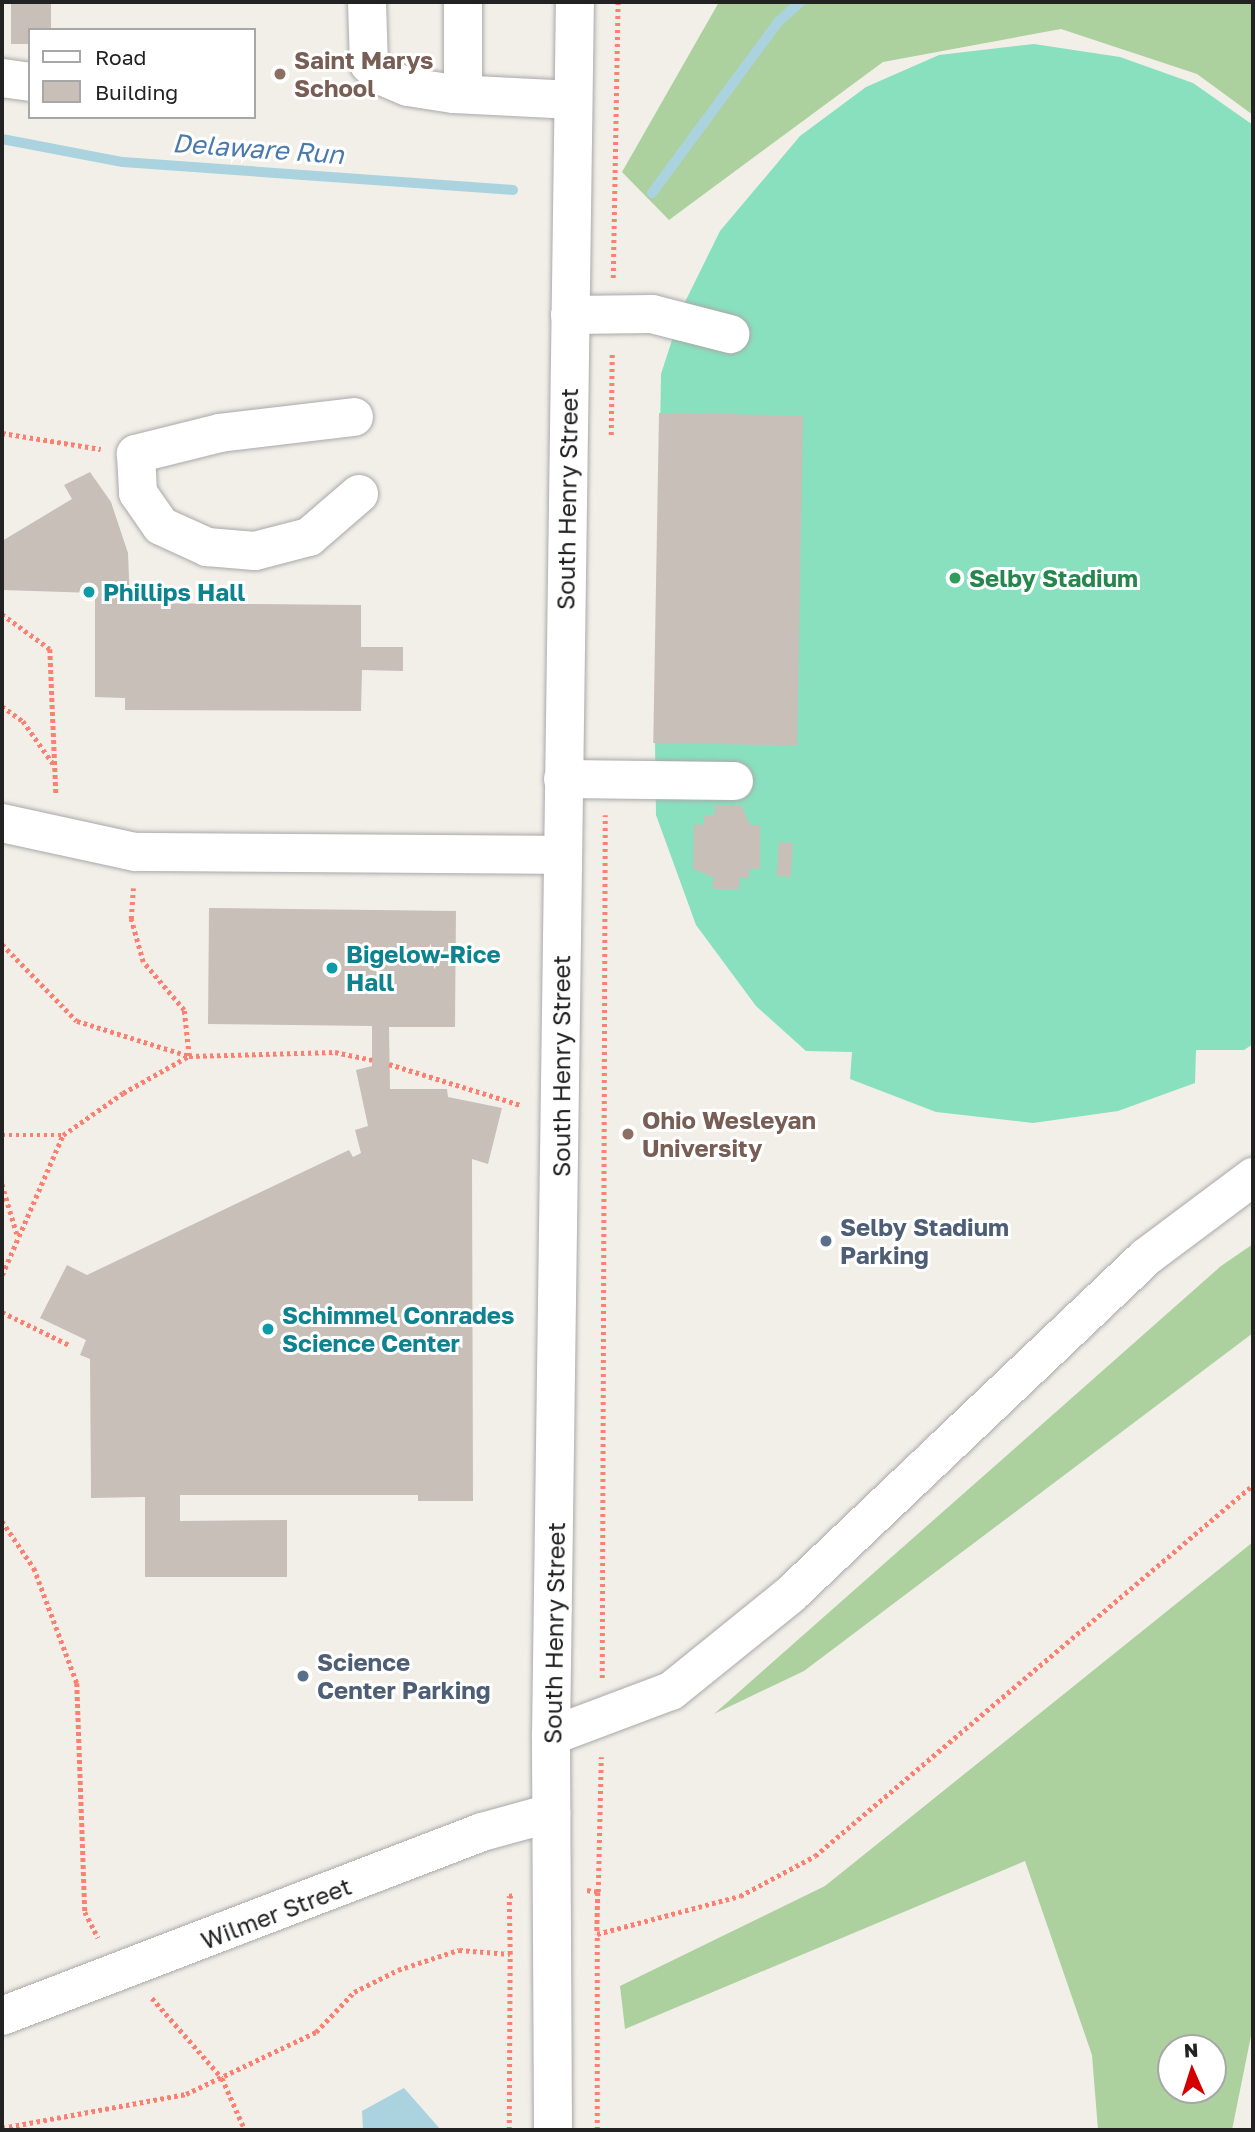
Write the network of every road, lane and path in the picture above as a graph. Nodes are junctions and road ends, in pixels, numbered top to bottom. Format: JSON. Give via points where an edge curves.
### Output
{"nodes":[{"id":1,"x":367,"y":2,"type":"edge"},
{"id":2,"x":463,"y":2,"type":"edge"},
{"id":3,"x":575,"y":2,"type":"edge"},
{"id":4,"x":618,"y":2,"type":"edge"},
{"id":5,"x":2,"y":78,"type":"edge"},
{"id":6,"x":28,"y":82,"type":"edge"},
{"id":7,"x":463,"y":94,"type":"junction"},
{"id":8,"x":573,"y":100,"type":"junction"},
{"id":9,"x":612,"y":314,"type":"junction"},
{"id":10,"x":570,"y":316,"type":"junction"},
{"id":11,"x":730,"y":334,"type":"dead end"},
{"id":12,"x":355,"y":417,"type":"dead end"},
{"id":13,"x":2,"y":433,"type":"edge"},
{"id":14,"x":611,"y":439,"type":"dead end"},
{"id":15,"x":136,"y":454,"type":"junction"},
{"id":16,"x":359,"y":494,"type":"dead end"},
{"id":17,"x":2,"y":614,"type":"edge"},
{"id":18,"x":2,"y":706,"type":"edge"},
{"id":19,"x":55,"y":766,"type":"junction"},
{"id":20,"x":563,"y":779,"type":"junction"},
{"id":21,"x":606,"y":779,"type":"junction"},
{"id":22,"x":734,"y":781,"type":"dead end"},
{"id":23,"x":2,"y":823,"type":"edge"},
{"id":24,"x":57,"y":835,"type":"junction"},
{"id":25,"x":135,"y":852,"type":"junction"},
{"id":26,"x":561,"y":855,"type":"junction"},
{"id":27,"x":2,"y":944,"type":"edge"},
{"id":28,"x":189,"y":1056,"type":"junction"},
{"id":29,"x":372,"y":1060,"type":"dead end"},
{"id":30,"x":389,"y":1064,"type":"dead end"},
{"id":31,"x":522,"y":1105,"type":"dead end"},
{"id":32,"x":2,"y":1135,"type":"edge"},
{"id":33,"x":63,"y":1135,"type":"junction"},
{"id":34,"x":1253,"y":1177,"type":"edge"},
{"id":35,"x":2,"y":1184,"type":"edge"},
{"id":36,"x":17,"y":1235,"type":"junction"},
{"id":37,"x":2,"y":1275,"type":"edge"},
{"id":38,"x":2,"y":1312,"type":"edge"},
{"id":39,"x":69,"y":1345,"type":"dead end"},
{"id":40,"x":1253,"y":1485,"type":"edge"},
{"id":41,"x":2,"y":1521,"type":"edge"},
{"id":42,"x":602,"y":1717,"type":"junction"},
{"id":43,"x":551,"y":1735,"type":"junction"},
{"id":44,"x":551,"y":1813,"type":"junction"},
{"id":45,"x":552,"y":1884,"type":"junction"},
{"id":46,"x":598,"y":1892,"type":"junction"},
{"id":47,"x":597,"y":1934,"type":"junction"},
{"id":48,"x":510,"y":1954,"type":"junction"},
{"id":49,"x":127,"y":1970,"type":"junction"},
{"id":50,"x":2,"y":2016,"type":"edge"},
{"id":51,"x":222,"y":2078,"type":"junction"},
{"id":52,"x":2,"y":2128,"type":"edge"},
{"id":53,"x":245,"y":2130,"type":"edge"},
{"id":54,"x":509,"y":2130,"type":"edge"},
{"id":55,"x":552,"y":2130,"type":"edge"},
{"id":56,"x":597,"y":2130,"type":"edge"}],
"edges":[{"from":1,"to":7,"type":"street","via":[[369,64],[408,87]]},
{"from":2,"to":7,"type":"street"},
{"from":3,"to":8,"type":"street","name":"South Henry Street"},
{"from":4,"to":9,"type":"path"},
{"from":5,"to":6,"type":"street"},
{"from":7,"to":8,"type":"street"},
{"from":8,"to":10,"type":"street","name":"South Henry Street"},
{"from":9,"to":10,"type":"street"},
{"from":9,"to":11,"type":"street","via":[[652,314]]},
{"from":9,"to":14,"type":"path"},
{"from":10,"to":20,"type":"street","name":"South Henry Street"},
{"from":12,"to":15,"type":"street","via":[[220,433]]},
{"from":13,"to":15,"type":"path"},
{"from":15,"to":16,"type":"street","via":[[138,493],[161,526],[207,547],[256,551],[309,537]]},
{"from":17,"to":19,"type":"path","via":[[50,649]]},
{"from":18,"to":19,"type":"path","via":[[23,721]]},
{"from":19,"to":24,"type":"path"},
{"from":20,"to":21,"type":"street"},
{"from":20,"to":26,"type":"street","name":"South Henry Street"},
{"from":21,"to":22,"type":"street"},
{"from":21,"to":42,"type":"path"},
{"from":23,"to":24,"type":"street"},
{"from":24,"to":25,"type":"street"},
{"from":25,"to":26,"type":"street"},
{"from":25,"to":28,"type":"path","via":[[131,919],[143,962],[184,1010]]},
{"from":26,"to":43,"type":"street","name":"South Henry Street","via":[[560,1350]]},
{"from":27,"to":28,"type":"path","via":[[78,1021]]},
{"from":28,"to":29,"type":"path","via":[[335,1052]]},
{"from":28,"to":33,"type":"path"},
{"from":30,"to":31,"type":"path"},
{"from":32,"to":33,"type":"path"},
{"from":33,"to":36,"type":"path"},
{"from":34,"to":42,"type":"street","via":[[1146,1257],[791,1594],[671,1691]]},
{"from":35,"to":36,"type":"path"},
{"from":36,"to":37,"type":"path"},
{"from":38,"to":39,"type":"path"},
{"from":40,"to":47,"type":"path","via":[[815,1856],[740,1896]]},
{"from":41,"to":49,"type":"path","via":[[34,1568],[76,1683],[85,1912],[104,1951]]},
{"from":42,"to":43,"type":"street"},
{"from":42,"to":46,"type":"path"},
{"from":43,"to":44,"type":"street","name":"South Henry Street"},
{"from":44,"to":45,"type":"street","name":"South Henry Street"},
{"from":44,"to":49,"type":"street","name":"Wilmer Street","via":[[482,1832]]},
{"from":45,"to":46,"type":"path"},
{"from":45,"to":48,"type":"path","via":[[509,1896]]},
{"from":45,"to":55,"type":"street","name":"South Henry Street"},
{"from":46,"to":47,"type":"path"},
{"from":47,"to":56,"type":"path"},
{"from":48,"to":51,"type":"path","via":[[459,1950],[398,1970],[354,1993],[316,2032]]},
{"from":48,"to":54,"type":"path"},
{"from":49,"to":50,"type":"street","name":"Wilmer Street"},
{"from":49,"to":51,"type":"path"},
{"from":51,"to":52,"type":"path","via":[[134,2107]]},
{"from":51,"to":53,"type":"path"}]}
